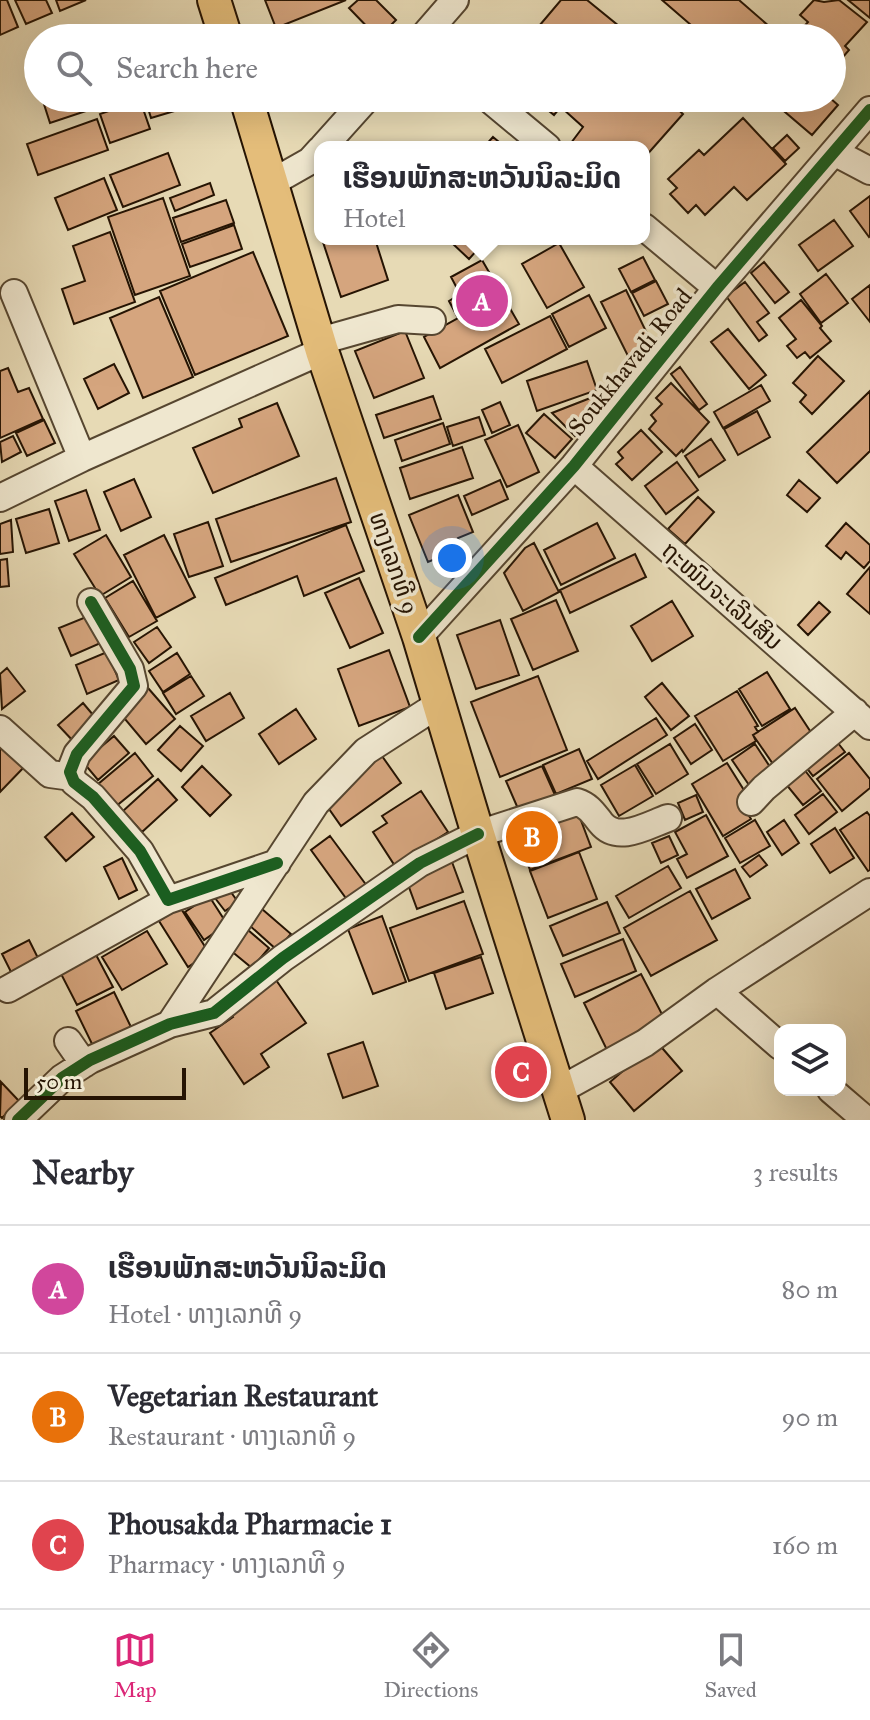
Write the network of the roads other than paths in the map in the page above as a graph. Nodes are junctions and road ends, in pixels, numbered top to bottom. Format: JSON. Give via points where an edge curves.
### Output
{"nodes":[{"id":1,"x":214,"y":0,"type":"edge"},
{"id":2,"x":455,"y":0,"type":"edge"},
{"id":3,"x":222,"y":24,"type":"edge"},
{"id":4,"x":434,"y":24,"type":"edge"},
{"id":5,"x":870,"y":110,"type":"edge"},
{"id":6,"x":250,"y":112,"type":"edge"},
{"id":7,"x":355,"y":112,"type":"edge"},
{"id":8,"x":505,"y":112,"type":"edge"},
{"id":9,"x":329,"y":141,"type":"edge"},
{"id":10,"x":540,"y":141,"type":"edge"},
{"id":11,"x":834,"y":152,"type":"junction"},
{"id":12,"x":314,"y":157,"type":"edge"},
{"id":13,"x":870,"y":171,"type":"edge"},
{"id":14,"x":273,"y":182,"type":"junction"},
{"id":15,"x":650,"y":232,"type":"edge"},
{"id":16,"x":717,"y":288,"type":"junction"},
{"id":17,"x":14,"y":293,"type":"dead end"},
{"id":18,"x":432,"y":321,"type":"dead end"},
{"id":19,"x":321,"y":346,"type":"junction"},
{"id":20,"x":82,"y":458,"type":"junction"},
{"id":21,"x":574,"y":466,"type":"junction"},
{"id":22,"x":0,"y":498,"type":"edge"},
{"id":23,"x":91,"y":602,"type":"dead end"},
{"id":24,"x":419,"y":637,"type":"junction"},
{"id":25,"x":439,"y":704,"type":"junction"},
{"id":26,"x":862,"y":719,"type":"edge"},
{"id":27,"x":1,"y":733,"type":"edge"},
{"id":28,"x":72,"y":777,"type":"junction"},
{"id":29,"x":751,"y":802,"type":"dead end"},
{"id":30,"x":668,"y":818,"type":"dead end"},
{"id":31,"x":478,"y":834,"type":"junction"},
{"id":32,"x":277,"y":863,"type":"junction"},
{"id":33,"x":870,"y":892,"type":"edge"},
{"id":34,"x":168,"y":900,"type":"junction"},
{"id":35,"x":8,"y":989,"type":"dead end"},
{"id":36,"x":717,"y":991,"type":"junction"},
{"id":37,"x":170,"y":1024,"type":"junction"},
{"id":38,"x":68,"y":1041,"type":"dead end"},
{"id":39,"x":774,"y":1041,"type":"edge"},
{"id":40,"x":84,"y":1064,"type":"junction"},
{"id":41,"x":838,"y":1096,"type":"edge"},
{"id":42,"x":564,"y":1105,"type":"edge"},
{"id":43,"x":18,"y":1120,"type":"edge"},
{"id":44,"x":866,"y":1120,"type":"edge"}],
"edges":[{"from":1,"to":3,"type":"main road"},
{"from":2,"to":4,"type":"street"},
{"from":5,"to":11,"type":"street","name":"Soukkhavadi Road"},
{"from":6,"to":14,"type":"main road","name":"ທາງເລກທີ 9"},
{"from":7,"to":9,"type":"street"},
{"from":8,"to":10,"type":"street"},
{"from":11,"to":13,"type":"street"},
{"from":11,"to":16,"type":"street","name":"Soukkhavadi Road"},
{"from":12,"to":14,"type":"street"},
{"from":14,"to":19,"type":"main road","name":"ທາງເລກທີ 9"},
{"from":15,"to":16,"type":"street"},
{"from":16,"to":21,"type":"street","name":"Soukkhavadi Road"},
{"from":17,"to":20,"type":"street"},
{"from":18,"to":19,"type":"street","via":[[398,319]]},
{"from":19,"to":20,"type":"street"},
{"from":19,"to":24,"type":"main road","name":"ທາງເລກທີ 9"},
{"from":20,"to":22,"type":"street"},
{"from":21,"to":24,"type":"street","name":"Soukkhavadi Road"},
{"from":21,"to":26,"type":"street","name":"ຖະໜົນຈະເລີນສິນ"},
{"from":23,"to":28,"type":"street","via":[[130,669],[134,686],[77,754]]},
{"from":24,"to":25,"type":"main road","name":"ທາງເລກທີ 9"},
{"from":25,"to":31,"type":"main road","name":"ທາງເລກທີ 9"},
{"from":25,"to":32,"type":"street","via":[[366,751],[316,803]]},
{"from":26,"to":29,"type":"street"},
{"from":27,"to":28,"type":"street","via":[[50,774]]},
{"from":28,"to":34,"type":"street","via":[[140,851]]},
{"from":30,"to":31,"type":"street","via":[[622,834],[606,828],[577,802]]},
{"from":31,"to":37,"type":"street","via":[[420,863],[214,1013]]},
{"from":31,"to":42,"type":"main road","name":"ທາງເລກທີ 9"},
{"from":32,"to":34,"type":"street"},
{"from":32,"to":37,"type":"street"},
{"from":33,"to":36,"type":"street"},
{"from":34,"to":35,"type":"street"},
{"from":36,"to":39,"type":"street"},
{"from":36,"to":42,"type":"street"},
{"from":37,"to":40,"type":"street"},
{"from":38,"to":40,"type":"street"},
{"from":40,"to":43,"type":"street"},
{"from":41,"to":44,"type":"street"}]}
